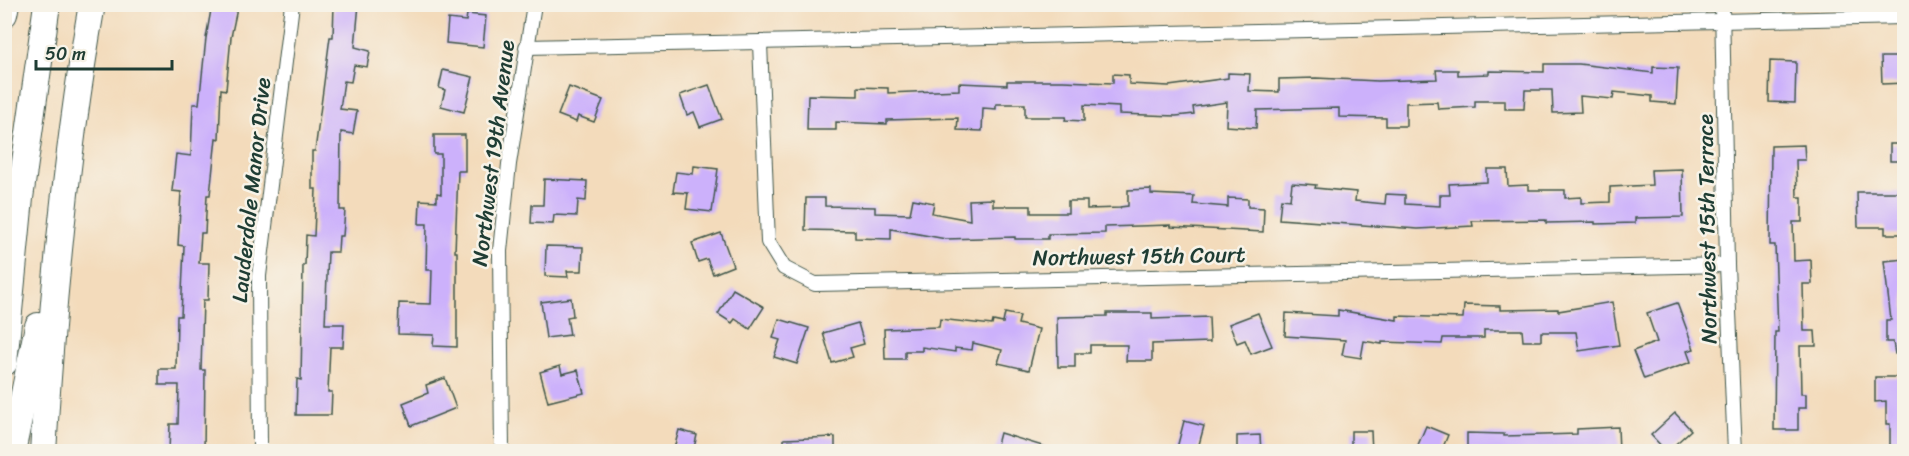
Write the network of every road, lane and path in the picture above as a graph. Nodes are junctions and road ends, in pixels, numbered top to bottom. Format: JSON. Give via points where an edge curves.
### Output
{"nodes":[{"id":1,"x":6,"y":4,"type":"edge"},
{"id":2,"x":47,"y":4,"type":"edge"},
{"id":3,"x":92,"y":4,"type":"edge"},
{"id":4,"x":292,"y":4,"type":"edge"},
{"id":5,"x":534,"y":4,"type":"edge"},
{"id":6,"x":1722,"y":4,"type":"edge"},
{"id":7,"x":4,"y":14,"type":"edge"},
{"id":8,"x":1905,"y":17,"type":"edge"},
{"id":9,"x":1723,"y":21,"type":"junction"},
{"id":10,"x":760,"y":43,"type":"junction"},
{"id":11,"x":526,"y":47,"type":"junction"},
{"id":12,"x":63,"y":202,"type":"junction"},
{"id":13,"x":1727,"y":265,"type":"junction"},
{"id":14,"x":4,"y":363,"type":"edge"},
{"id":15,"x":12,"y":452,"type":"edge"},
{"id":16,"x":43,"y":452,"type":"edge"},
{"id":17,"x":260,"y":452,"type":"edge"},
{"id":18,"x":502,"y":452,"type":"edge"},
{"id":19,"x":1735,"y":452,"type":"edge"}],
"edges":[{"from":1,"to":7,"type":"highway"},
{"from":2,"to":14,"type":"highway","via":[[23,175]]},
{"from":3,"to":12,"type":"highway"},
{"from":4,"to":17,"type":"street","name":"Lauderdale Manor Drive","via":[[260,276]]},
{"from":5,"to":11,"type":"street","name":"Northwest 19th Avenue"},
{"from":6,"to":9,"type":"street","name":"Northwest 15th Terrace"},
{"from":8,"to":9,"type":"street"},
{"from":9,"to":10,"type":"street"},
{"from":9,"to":13,"type":"street","name":"Northwest 15th Terrace"},
{"from":10,"to":11,"type":"street"},
{"from":10,"to":13,"type":"street","name":"Northwest 15th Court","via":[[768,242],[784,268],[814,284]]},
{"from":11,"to":18,"type":"street","name":"Northwest 19th Avenue","via":[[500,250]]},
{"from":12,"to":15,"type":"highway"},
{"from":12,"to":16,"type":"highway"},
{"from":13,"to":19,"type":"street","name":"Northwest 15th Terrace"}]}
